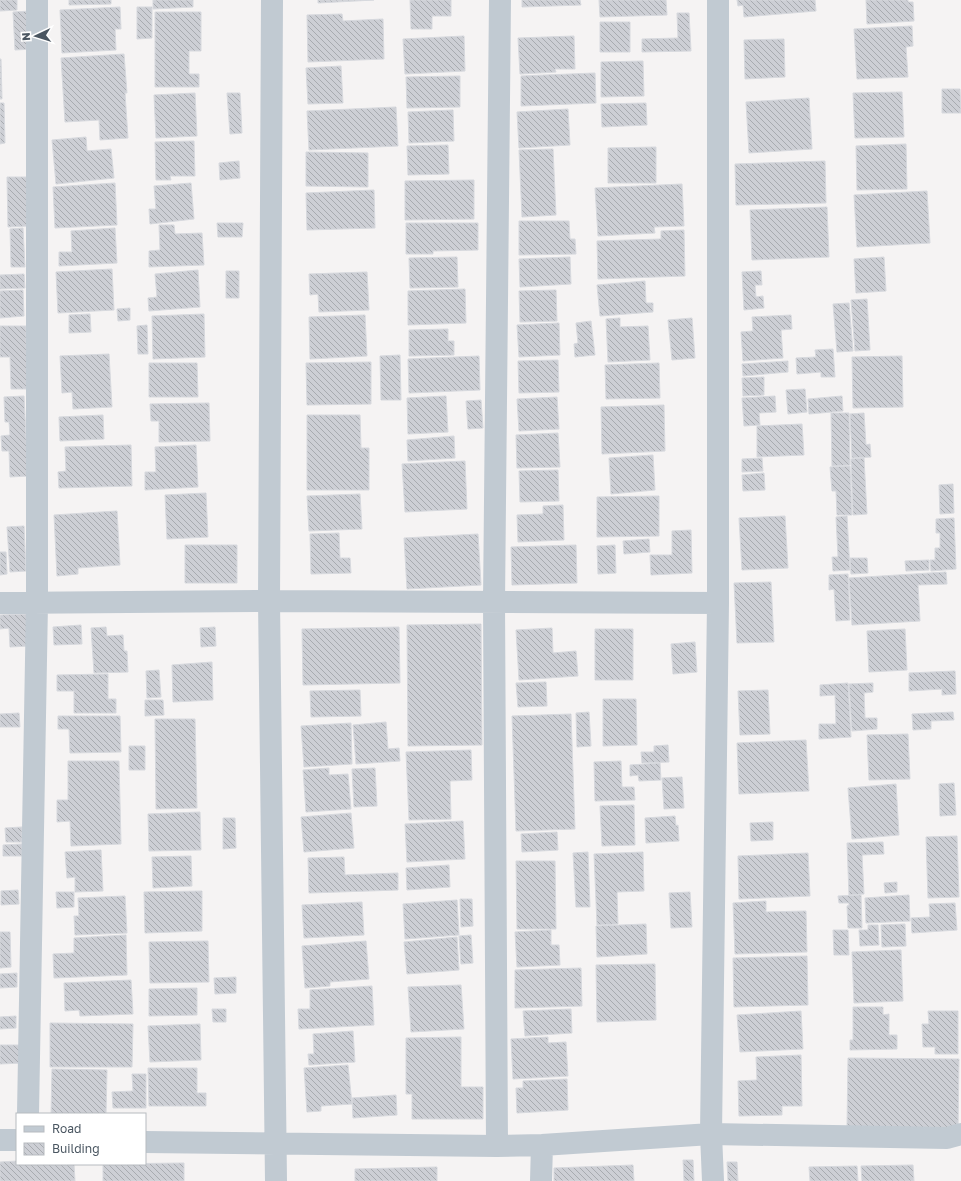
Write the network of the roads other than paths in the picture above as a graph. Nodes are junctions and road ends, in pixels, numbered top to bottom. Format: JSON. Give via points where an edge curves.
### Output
{"nodes":[{"id":1,"x":37,"y":0,"type":"edge"},
{"id":2,"x":272,"y":0,"type":"edge"},
{"id":3,"x":500,"y":0,"type":"edge"},
{"id":4,"x":718,"y":0,"type":"edge"},
{"id":5,"x":269,"y":601,"type":"junction"},
{"id":6,"x":494,"y":602,"type":"junction"},
{"id":7,"x":0,"y":603,"type":"edge"},
{"id":8,"x":37,"y":603,"type":"junction"},
{"id":9,"x":718,"y":604,"type":"junction"},
{"id":10,"x":28,"y":1113,"type":"edge"},
{"id":11,"x":711,"y":1134,"type":"junction"},
{"id":12,"x":961,"y":1134,"type":"edge"},
{"id":13,"x":0,"y":1140,"type":"edge"},
{"id":14,"x":16,"y":1140,"type":"edge"},
{"id":15,"x":146,"y":1142,"type":"edge"},
{"id":16,"x":275,"y":1143,"type":"junction"},
{"id":17,"x":542,"y":1145,"type":"junction"},
{"id":18,"x":497,"y":1146,"type":"junction"},
{"id":19,"x":276,"y":1181,"type":"edge"},
{"id":20,"x":541,"y":1181,"type":"edge"},
{"id":21,"x":713,"y":1181,"type":"edge"}],
"edges":[{"from":1,"to":8,"type":"street"},
{"from":2,"to":5,"type":"street"},
{"from":3,"to":6,"type":"street"},
{"from":4,"to":9,"type":"street"},
{"from":5,"to":6,"type":"street"},
{"from":5,"to":8,"type":"street"},
{"from":5,"to":16,"type":"street"},
{"from":6,"to":9,"type":"street"},
{"from":6,"to":18,"type":"street"},
{"from":7,"to":8,"type":"street"},
{"from":8,"to":10,"type":"street"},
{"from":9,"to":11,"type":"street"},
{"from":11,"to":12,"type":"street","via":[[947,1138]]},
{"from":11,"to":17,"type":"street"},
{"from":11,"to":21,"type":"street"},
{"from":13,"to":14,"type":"street"},
{"from":15,"to":16,"type":"street"},
{"from":16,"to":18,"type":"street"},
{"from":16,"to":19,"type":"street"},
{"from":17,"to":18,"type":"street"},
{"from":17,"to":20,"type":"street"}]}
